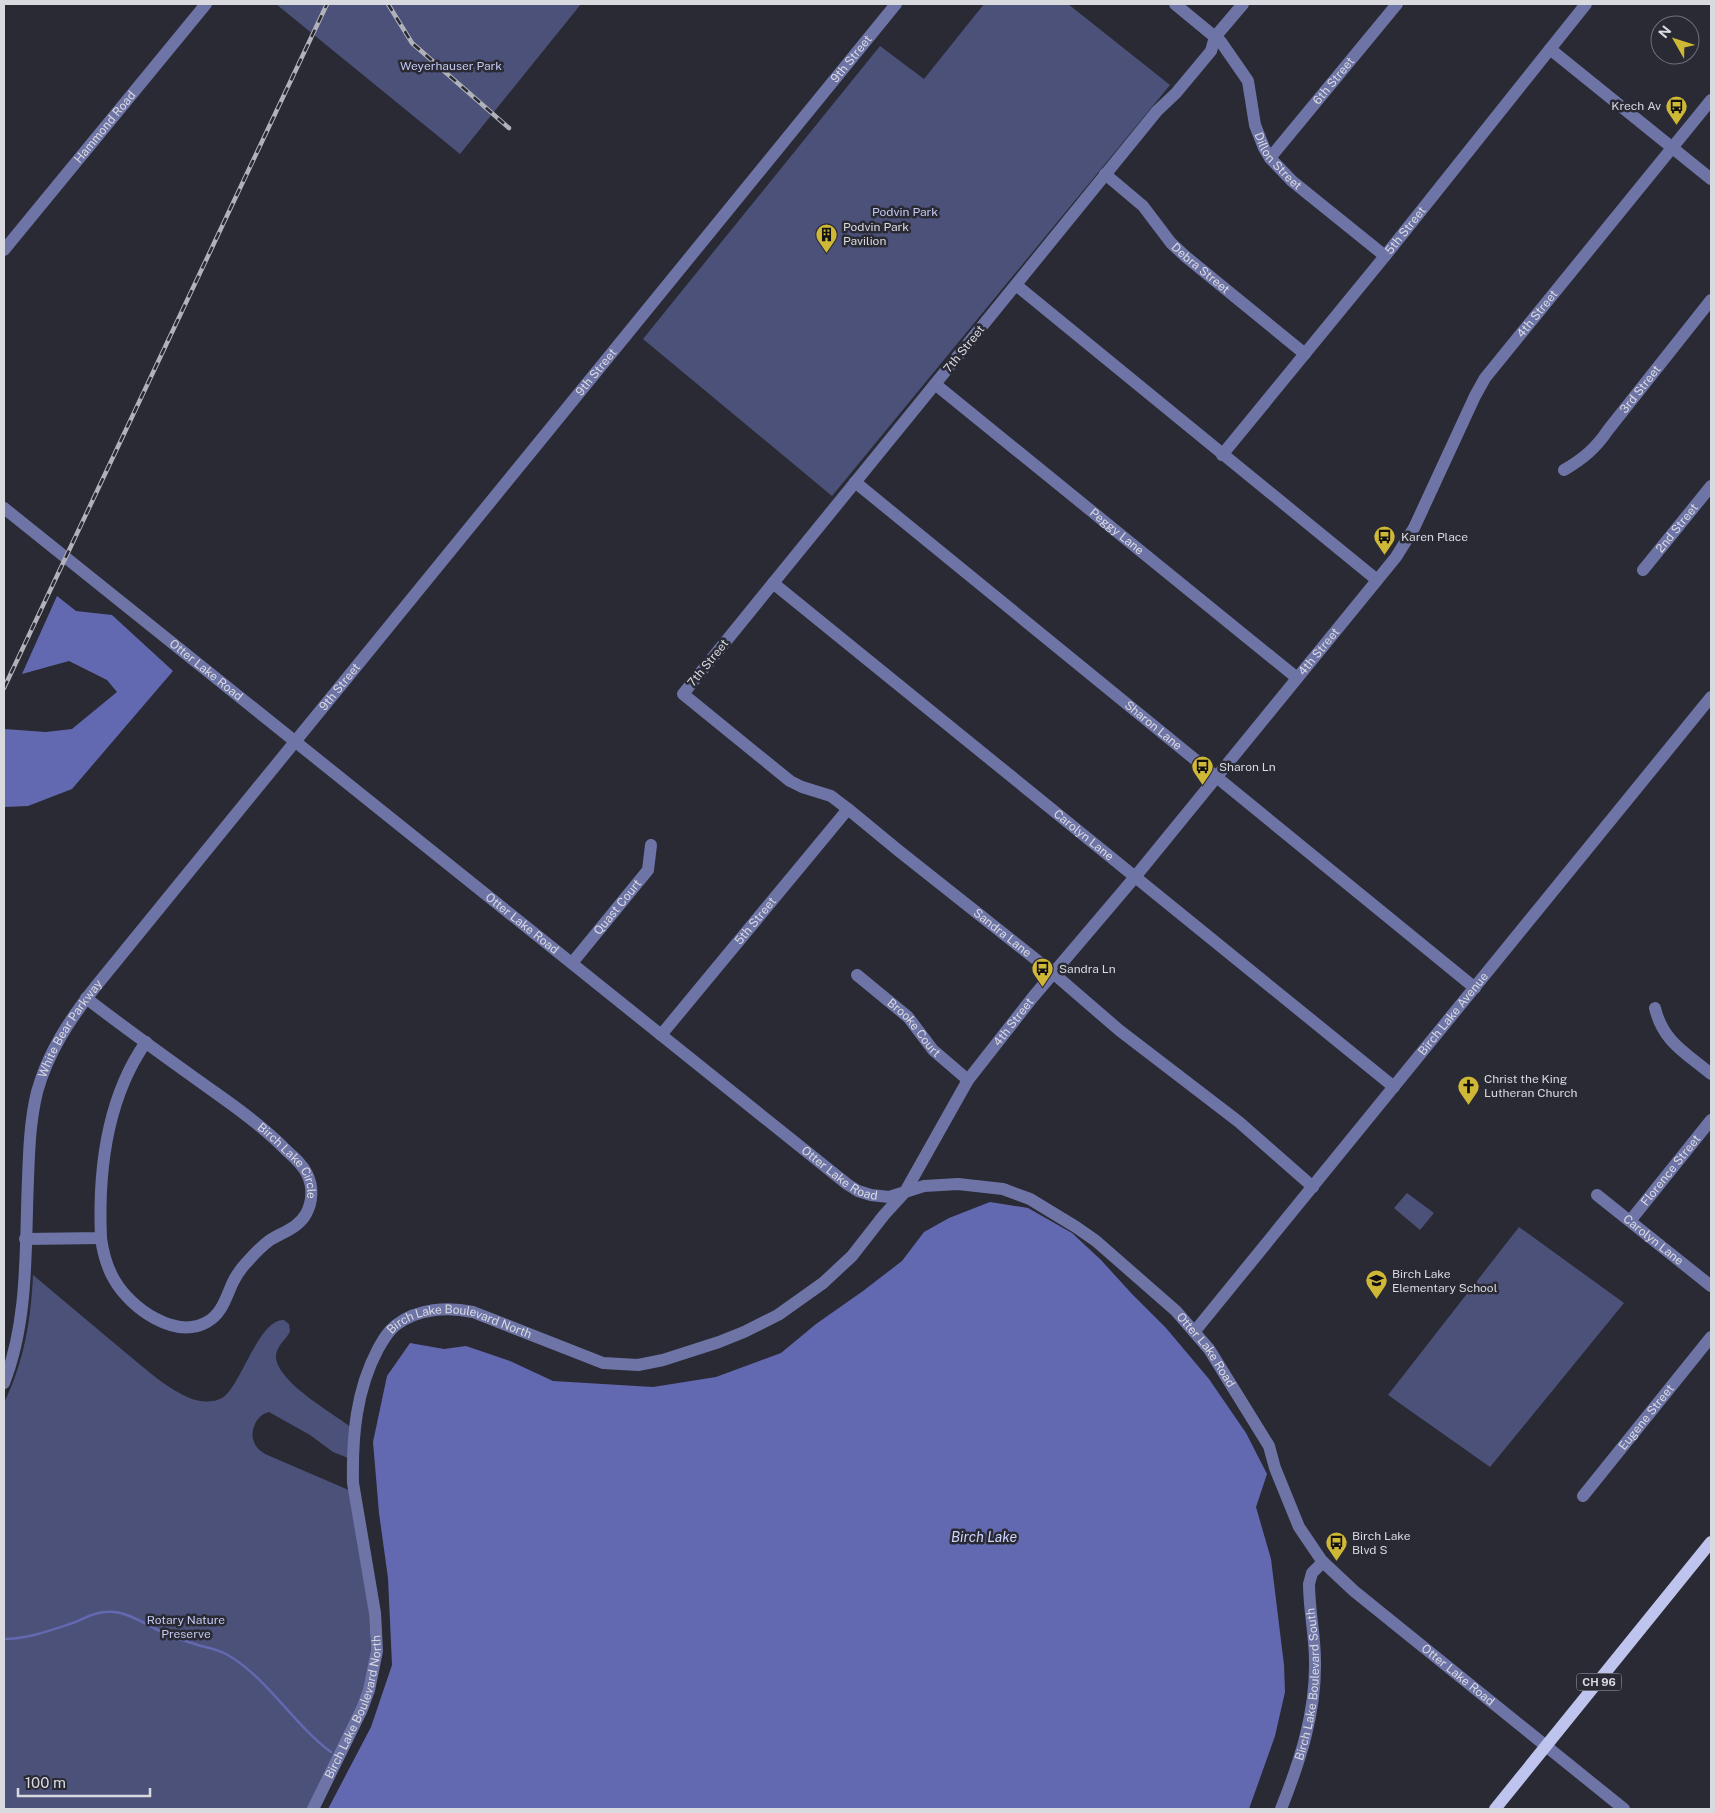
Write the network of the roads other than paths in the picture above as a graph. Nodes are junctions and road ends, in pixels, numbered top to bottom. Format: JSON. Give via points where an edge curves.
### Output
{"nodes":[{"id":1,"x":206,"y":4,"type":"edge"},
{"id":2,"x":1175,"y":4,"type":"edge"},
{"id":3,"x":1243,"y":4,"type":"edge"},
{"id":4,"x":1397,"y":4,"type":"edge"},
{"id":5,"x":1586,"y":4,"type":"edge"},
{"id":6,"x":890,"y":6,"type":"edge"},
{"id":7,"x":1215,"y":37,"type":"junction"},
{"id":8,"x":1550,"y":49,"type":"junction"},
{"id":9,"x":1711,"y":100,"type":"edge"},
{"id":10,"x":1673,"y":148,"type":"junction"},
{"id":11,"x":1270,"y":158,"type":"junction"},
{"id":12,"x":1105,"y":174,"type":"junction"},
{"id":13,"x":1711,"y":179,"type":"edge"},
{"id":14,"x":4,"y":250,"type":"edge"},
{"id":15,"x":1384,"y":256,"type":"junction"},
{"id":16,"x":1016,"y":285,"type":"junction"},
{"id":17,"x":1711,"y":300,"type":"edge"},
{"id":18,"x":1305,"y":354,"type":"junction"},
{"id":19,"x":935,"y":384,"type":"junction"},
{"id":20,"x":1222,"y":455,"type":"junction"},
{"id":21,"x":1564,"y":470,"type":"dead end"},
{"id":22,"x":855,"y":482,"type":"junction"},
{"id":23,"x":1711,"y":486,"type":"edge"},
{"id":24,"x":4,"y":508,"type":"edge"},
{"id":25,"x":1643,"y":570,"type":"dead end"},
{"id":26,"x":1377,"y":580,"type":"junction"},
{"id":27,"x":773,"y":583,"type":"junction"},
{"id":28,"x":1297,"y":678,"type":"junction"},
{"id":29,"x":683,"y":694,"type":"joint"},
{"id":30,"x":1711,"y":697,"type":"edge"},
{"id":31,"x":295,"y":741,"type":"junction"},
{"id":32,"x":1216,"y":777,"type":"junction"},
{"id":33,"x":848,"y":809,"type":"junction"},
{"id":34,"x":651,"y":845,"type":"dead end"},
{"id":35,"x":1135,"y":877,"type":"junction"},
{"id":36,"x":572,"y":963,"type":"junction"},
{"id":37,"x":1053,"y":973,"type":"junction"},
{"id":38,"x":858,"y":975,"type":"dead end"},
{"id":39,"x":1475,"y":988,"type":"junction"},
{"id":40,"x":86,"y":998,"type":"junction"},
{"id":41,"x":1655,"y":1008,"type":"dead end"},
{"id":42,"x":661,"y":1035,"type":"junction"},
{"id":43,"x":146,"y":1042,"type":"junction"},
{"id":44,"x":1711,"y":1074,"type":"edge"},
{"id":45,"x":968,"y":1080,"type":"junction"},
{"id":46,"x":1394,"y":1087,"type":"junction"},
{"id":47,"x":1711,"y":1120,"type":"edge"},
{"id":48,"x":1314,"y":1187,"type":"junction"},
{"id":49,"x":905,"y":1192,"type":"junction"},
{"id":50,"x":1597,"y":1195,"type":"dead end"},
{"id":51,"x":1630,"y":1221,"type":"junction"},
{"id":52,"x":101,"y":1238,"type":"junction"},
{"id":53,"x":25,"y":1239,"type":"junction"},
{"id":54,"x":1711,"y":1286,"type":"edge"},
{"id":55,"x":1195,"y":1331,"type":"junction"},
{"id":56,"x":1711,"y":1337,"type":"edge"},
{"id":57,"x":4,"y":1383,"type":"edge"},
{"id":58,"x":1583,"y":1496,"type":"dead end"},
{"id":59,"x":1711,"y":1542,"type":"edge"},
{"id":60,"x":1323,"y":1562,"type":"junction"},
{"id":61,"x":1547,"y":1746,"type":"junction"},
{"id":62,"x":313,"y":1809,"type":"edge"},
{"id":63,"x":1281,"y":1809,"type":"edge"},
{"id":64,"x":1496,"y":1809,"type":"edge"},
{"id":65,"x":1624,"y":1809,"type":"edge"}],
"edges":[{"from":1,"to":14,"type":"street","name":"Hammond Road"},
{"from":2,"to":7,"type":"street","name":"Dillon Street"},
{"from":3,"to":7,"type":"street","name":"7th Street"},
{"from":4,"to":11,"type":"street","name":"6th Street"},
{"from":5,"to":8,"type":"street","name":"5th Street"},
{"from":6,"to":31,"type":"street","name":"9th Street"},
{"from":7,"to":11,"type":"street","name":"Dillon Street","via":[[1234,58],[1248,82],[1256,125]]},
{"from":7,"to":12,"type":"street","name":"7th Street","via":[[1211,51]]},
{"from":8,"to":10,"type":"street"},
{"from":8,"to":15,"type":"street","name":"5th Street"},
{"from":9,"to":10,"type":"street","name":"4th Street"},
{"from":10,"to":13,"type":"street"},
{"from":10,"to":26,"type":"street","name":"4th Street","via":[[1485,378],[1406,544]]},
{"from":11,"to":15,"type":"street","name":"Dillon Street","via":[[1292,181]]},
{"from":12,"to":16,"type":"street","name":"7th Street"},
{"from":12,"to":18,"type":"street","name":"Debra Street","via":[[1143,206],[1185,256]]},
{"from":15,"to":18,"type":"street","name":"5th Street"},
{"from":16,"to":19,"type":"street","name":"7th Street"},
{"from":16,"to":20,"type":"street"},
{"from":17,"to":21,"type":"street","name":"3rd Street","via":[[1598,445]]},
{"from":18,"to":20,"type":"street","name":"5th Street"},
{"from":19,"to":22,"type":"street","name":"7th Street"},
{"from":19,"to":28,"type":"street","name":"Peggy Lane"},
{"from":20,"to":26,"type":"street"},
{"from":22,"to":27,"type":"street","name":"7th Street"},
{"from":22,"to":32,"type":"street","name":"Sharon Lane"},
{"from":23,"to":25,"type":"street","name":"2nd Street"},
{"from":24,"to":31,"type":"street","name":"Otter Lake Road"},
{"from":26,"to":28,"type":"street","name":"4th Street"},
{"from":27,"to":29,"type":"street","name":"7th Street"},
{"from":27,"to":35,"type":"street","name":"Carolyn Lane"},
{"from":28,"to":32,"type":"street","name":"4th Street"},
{"from":29,"to":33,"type":"street","name":"Sandra Lane","via":[[785,778],[830,796]]},
{"from":30,"to":39,"type":"street","name":"Birch Lake Avenue"},
{"from":31,"to":36,"type":"street","name":"Otter Lake Road"},
{"from":31,"to":40,"type":"street","name":"White Bear Parkway"},
{"from":32,"to":35,"type":"street","name":"4th Street"},
{"from":32,"to":39,"type":"street","name":"Sharon Lane"},
{"from":33,"to":37,"type":"street","name":"Sandra Lane"},
{"from":33,"to":42,"type":"street","name":"5th Street"},
{"from":34,"to":36,"type":"street","name":"Quast Court","via":[[648,870]]},
{"from":35,"to":37,"type":"street","name":"4th Street"},
{"from":35,"to":46,"type":"street","name":"Carolyn Lane"},
{"from":36,"to":42,"type":"street","name":"Otter Lake Road"},
{"from":37,"to":45,"type":"street","name":"4th Street"},
{"from":37,"to":48,"type":"street","name":"Sandra Lane","via":[[1119,1030],[1239,1122]]},
{"from":38,"to":45,"type":"street","name":"Brooke Court","via":[[908,1017],[933,1050]]},
{"from":39,"to":46,"type":"street","name":"Birch Lake Avenue"},
{"from":40,"to":43,"type":"street","name":"Birch Lake Circle"},
{"from":40,"to":53,"type":"street","name":"White Bear Parkway","via":[[59,1039],[37,1092],[29,1140]]},
{"from":41,"to":44,"type":"street","via":[[1658,1021],[1671,1041]]},
{"from":42,"to":49,"type":"street","name":"Otter Lake Road","via":[[847,1184],[871,1195],[889,1197]]},
{"from":43,"to":52,"type":"street","name":"Birch Lake Circle","via":[[124,1080],[108,1128],[103,1164]]},
{"from":43,"to":52,"type":"street","name":"Birch Lake Circle","via":[[254,1120],[277,1141],[306,1171],[311,1187],[310,1201],[297,1225],[268,1242],[237,1274],[216,1316],[192,1327],[175,1326],[160,1320],[129,1299],[117,1285],[105,1260]]},
{"from":45,"to":49,"type":"street","name":"4th Street"},
{"from":46,"to":48,"type":"street","name":"Birch Lake Avenue"},
{"from":47,"to":51,"type":"street","name":"Florence Street"},
{"from":48,"to":55,"type":"street","name":"Birch Lake Avenue"},
{"from":49,"to":55,"type":"street","name":"Otter Lake Road","via":[[924,1186],[958,1184],[1003,1189],[1030,1199],[1096,1241]]},
{"from":49,"to":62,"type":"street","name":"Birch Lake Boulevard North","via":[[852,1256],[823,1283],[778,1315],[719,1342],[663,1360],[638,1365],[603,1363],[473,1312],[455,1308],[418,1314],[386,1334],[373,1358],[360,1396],[354,1440],[353,1483],[375,1612],[377,1651],[362,1708]]},
{"from":50,"to":51,"type":"street","name":"Carolyn Lane"},
{"from":51,"to":54,"type":"street","name":"Carolyn Lane"},
{"from":52,"to":53,"type":"street"},
{"from":53,"to":57,"type":"street","name":"White Bear Parkway","via":[[20,1327]]},
{"from":55,"to":60,"type":"street","name":"Otter Lake Road","via":[[1269,1446],[1274,1468],[1299,1526]]},
{"from":56,"to":58,"type":"street","name":"Eugene Street"},
{"from":59,"to":61,"type":"main road","number":"CH 96"},
{"from":60,"to":61,"type":"street","name":"Otter Lake Road","via":[[1354,1591]]},
{"from":60,"to":63,"type":"street","name":"Birch Lake Boulevard South","via":[[1312,1573],[1309,1584],[1315,1660],[1310,1719],[1300,1761]]},
{"from":61,"to":64,"type":"main road","number":"CH 96"},
{"from":61,"to":65,"type":"street","name":"Otter Lake Road"}]}
